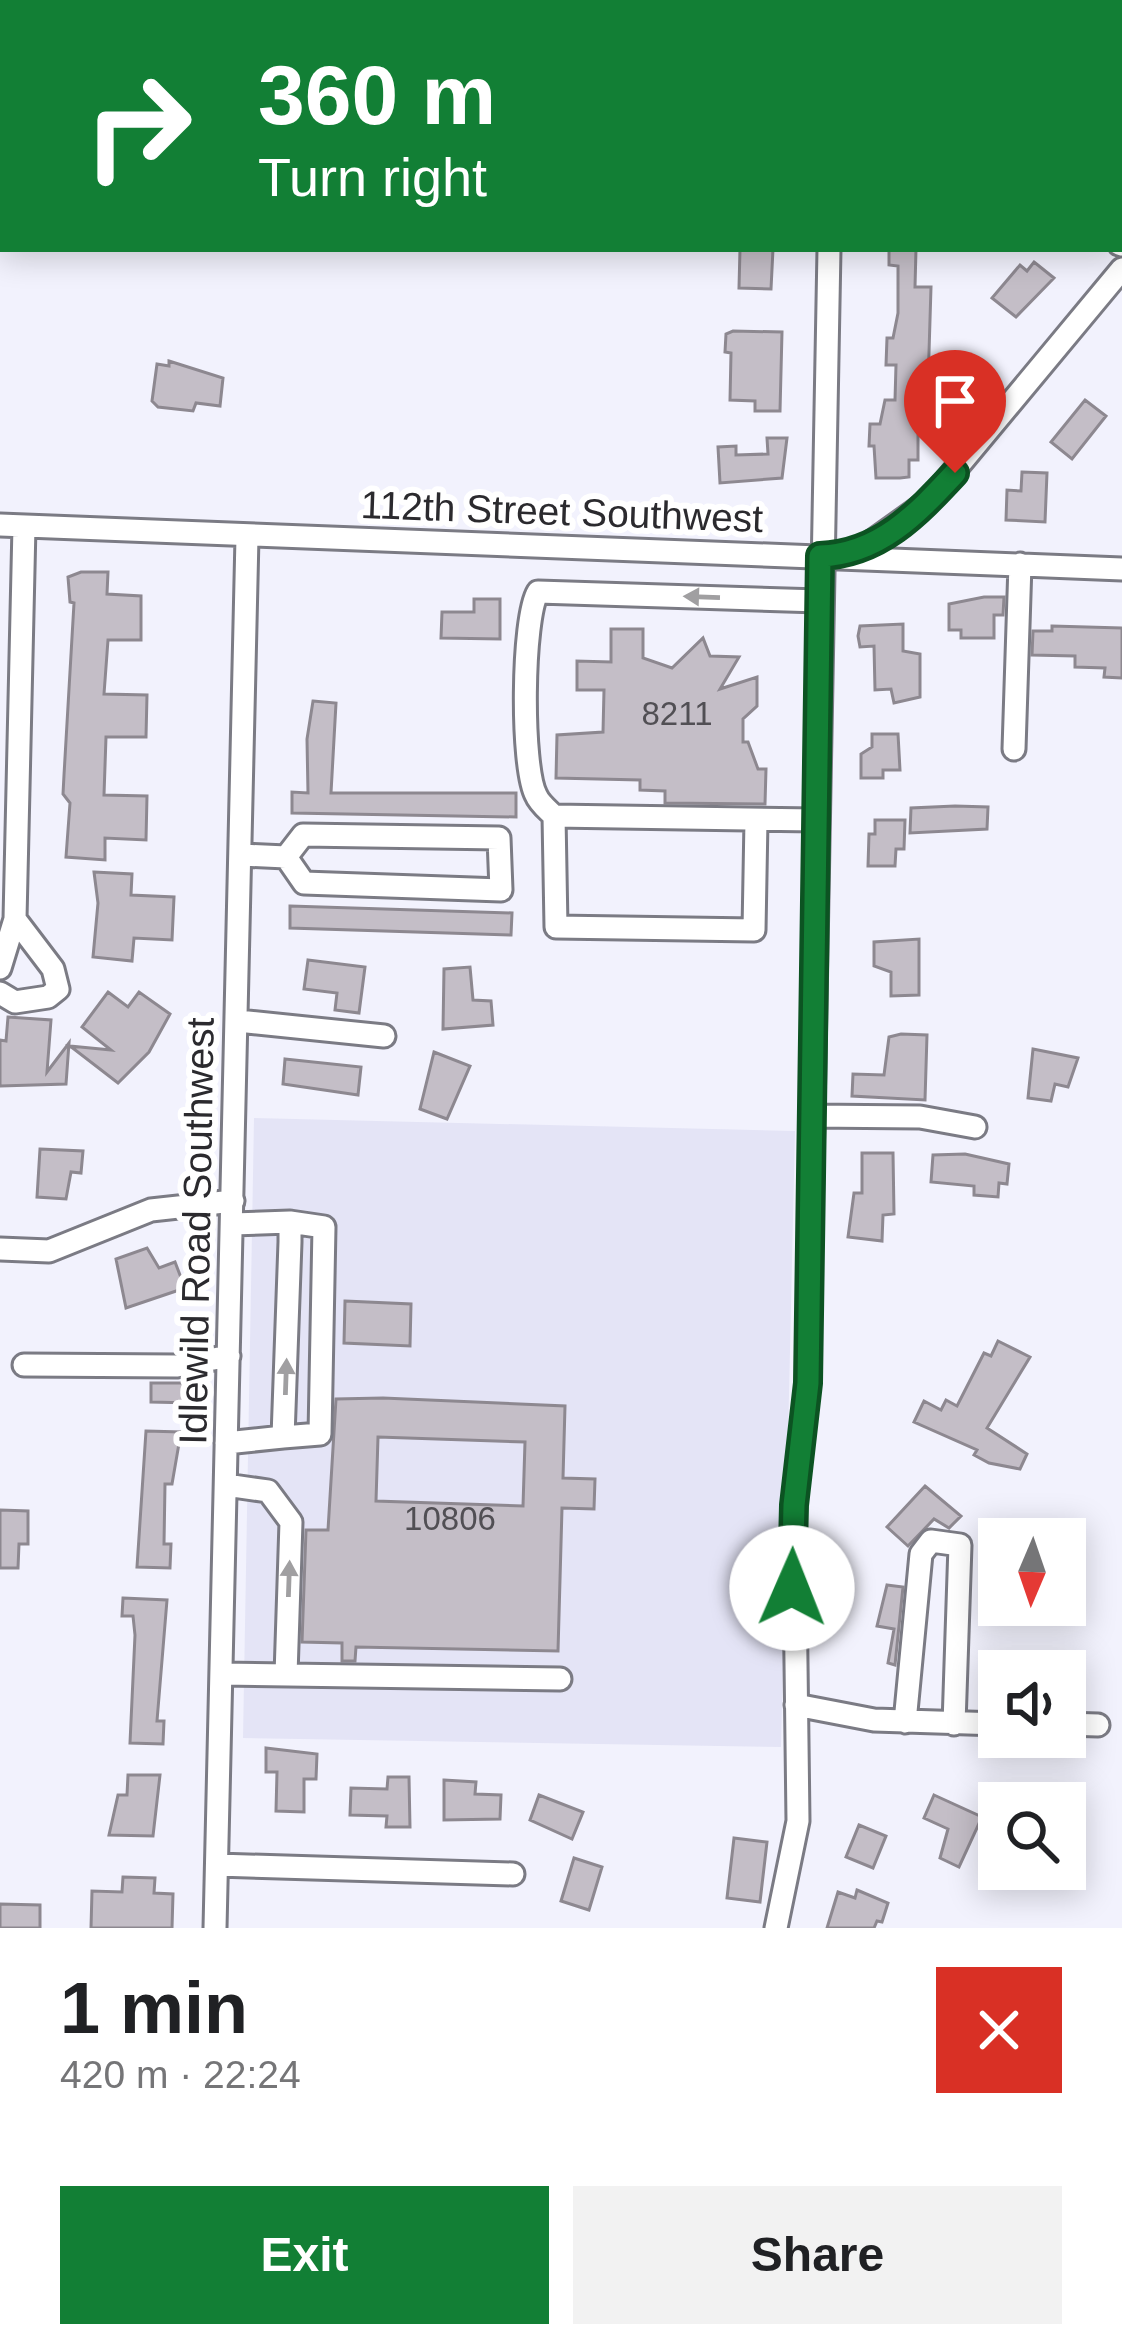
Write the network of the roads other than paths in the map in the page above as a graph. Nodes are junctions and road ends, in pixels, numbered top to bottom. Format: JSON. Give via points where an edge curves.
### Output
{"nodes":[{"id":1,"x":830,"y":252,"type":"edge"},
{"id":2,"x":1122,"y":269,"type":"edge"},
{"id":3,"x":1114,"y":289,"type":"edge"},
{"id":4,"x":0,"y":525,"type":"edge"},
{"id":5,"x":24,"y":526,"type":"junction"},
{"id":6,"x":247,"y":536,"type":"junction"},
{"id":7,"x":850,"y":555,"type":"junction"},
{"id":8,"x":820,"y":556,"type":"junction"},
{"id":9,"x":1020,"y":563,"type":"junction"},
{"id":10,"x":1122,"y":568,"type":"edge"},
{"id":11,"x":819,"y":601,"type":"junction"},
{"id":12,"x":10,"y":670,"type":"edge"},
{"id":13,"x":1014,"y":749,"type":"dead end"},
{"id":14,"x":9,"y":797,"type":"edge"},
{"id":15,"x":554,"y":816,"type":"junction"},
{"id":16,"x":755,"y":820,"type":"junction"},
{"id":17,"x":816,"y":820,"type":"junction"},
{"id":18,"x":242,"y":855,"type":"junction"},
{"id":19,"x":286,"y":857,"type":"junction"},
{"id":20,"x":8,"y":871,"type":"edge"},
{"id":21,"x":15,"y":919,"type":"junction"},
{"id":22,"x":0,"y":968,"type":"edge"},
{"id":23,"x":0,"y":993,"type":"edge"},
{"id":24,"x":238,"y":1021,"type":"junction"},
{"id":25,"x":384,"y":1036,"type":"dead end"},
{"id":26,"x":812,"y":1116,"type":"junction"},
{"id":27,"x":975,"y":1127,"type":"dead end"},
{"id":28,"x":232,"y":1212,"type":"junction"},
{"id":29,"x":290,"y":1222,"type":"junction"},
{"id":30,"x":0,"y":1250,"type":"edge"},
{"id":31,"x":229,"y":1356,"type":"junction"},
{"id":32,"x":24,"y":1365,"type":"dead end"},
{"id":33,"x":284,"y":1437,"type":"junction"},
{"id":34,"x":226,"y":1443,"type":"junction"},
{"id":35,"x":226,"y":1485,"type":"junction"},
{"id":36,"x":221,"y":1674,"type":"junction"},
{"id":37,"x":286,"y":1675,"type":"junction"},
{"id":38,"x":560,"y":1679,"type":"dead end"},
{"id":39,"x":796,"y":1705,"type":"junction"},
{"id":40,"x":905,"y":1722,"type":"junction"},
{"id":41,"x":954,"y":1724,"type":"junction"},
{"id":42,"x":978,"y":1724,"type":"edge"},
{"id":43,"x":1086,"y":1725,"type":"edge"},
{"id":44,"x":1098,"y":1725,"type":"dead end"},
{"id":45,"x":217,"y":1865,"type":"junction"},
{"id":46,"x":513,"y":1874,"type":"dead end"},
{"id":47,"x":215,"y":1928,"type":"edge"},
{"id":48,"x":776,"y":1928,"type":"edge"}],
"edges":[{"from":1,"to":8,"type":"street"},
{"from":2,"to":3,"type":"street"},
{"from":3,"to":7,"type":"street","via":[[930,500]]},
{"from":4,"to":5,"type":"street","name":"112th Street Southwest"},
{"from":5,"to":6,"type":"street","name":"112th Street Southwest"},
{"from":5,"to":12,"type":"street"},
{"from":6,"to":8,"type":"street","name":"112th Street Southwest"},
{"from":6,"to":18,"type":"street","name":"Idlewild Road Southwest"},
{"from":7,"to":8,"type":"street","name":"112th Street Southwest"},
{"from":7,"to":9,"type":"street","name":"112th Street Southwest"},
{"from":8,"to":11,"type":"street"},
{"from":9,"to":10,"type":"street","name":"112th Street Southwest"},
{"from":9,"to":13,"type":"street"},
{"from":11,"to":15,"type":"street","one_way":true,"via":[[538,592],[529,614],[528,748],[536,798]]},
{"from":11,"to":17,"type":"street"},
{"from":12,"to":14,"type":"street"},
{"from":14,"to":20,"type":"street"},
{"from":15,"to":16,"type":"street"},
{"from":15,"to":16,"type":"street","via":[[556,927],[754,930]]},
{"from":16,"to":17,"type":"street"},
{"from":17,"to":26,"type":"street"},
{"from":18,"to":19,"type":"street"},
{"from":18,"to":24,"type":"street","name":"Idlewild Road Southwest"},
{"from":19,"to":19,"type":"street","via":[[304,884],[501,890],[500,838],[303,835]]},
{"from":20,"to":21,"type":"street"},
{"from":21,"to":22,"type":"street"},
{"from":21,"to":23,"type":"street","via":[[53,969],[58,989],[15,1002]]},
{"from":24,"to":25,"type":"street"},
{"from":24,"to":28,"type":"street","name":"Idlewild Road Southwest"},
{"from":26,"to":27,"type":"street","via":[[920,1117]]},
{"from":26,"to":39,"type":"street","via":[[808,1383],[794,1505]]},
{"from":28,"to":29,"type":"street"},
{"from":28,"to":30,"type":"street","via":[[151,1210],[49,1251]]},
{"from":28,"to":31,"type":"street","name":"Idlewild Road Southwest"},
{"from":33,"to":29,"type":"street","one_way":true},
{"from":29,"to":33,"type":"street","via":[[324,1227],[320,1434]]},
{"from":31,"to":32,"type":"street","via":[[177,1366]]},
{"from":31,"to":34,"type":"street","name":"Idlewild Road Southwest"},
{"from":33,"to":34,"type":"street"},
{"from":34,"to":35,"type":"street","name":"Idlewild Road Southwest"},
{"from":35,"to":36,"type":"street","name":"Idlewild Road Southwest"},
{"from":37,"to":35,"type":"street","one_way":true,"via":[[291,1522],[268,1491]]},
{"from":36,"to":37,"type":"street"},
{"from":36,"to":45,"type":"street","name":"Idlewild Road Southwest"},
{"from":37,"to":38,"type":"street"},
{"from":39,"to":40,"type":"street"},
{"from":39,"to":48,"type":"street","via":[[798,1821]]},
{"from":40,"to":41,"type":"street"},
{"from":40,"to":41,"type":"street","via":[[921,1554],[932,1540],[947,1540],[960,1545]]},
{"from":41,"to":42,"type":"street"},
{"from":43,"to":44,"type":"street"},
{"from":45,"to":46,"type":"street"},
{"from":45,"to":47,"type":"street","name":"Idlewild Road Southwest"}]}
